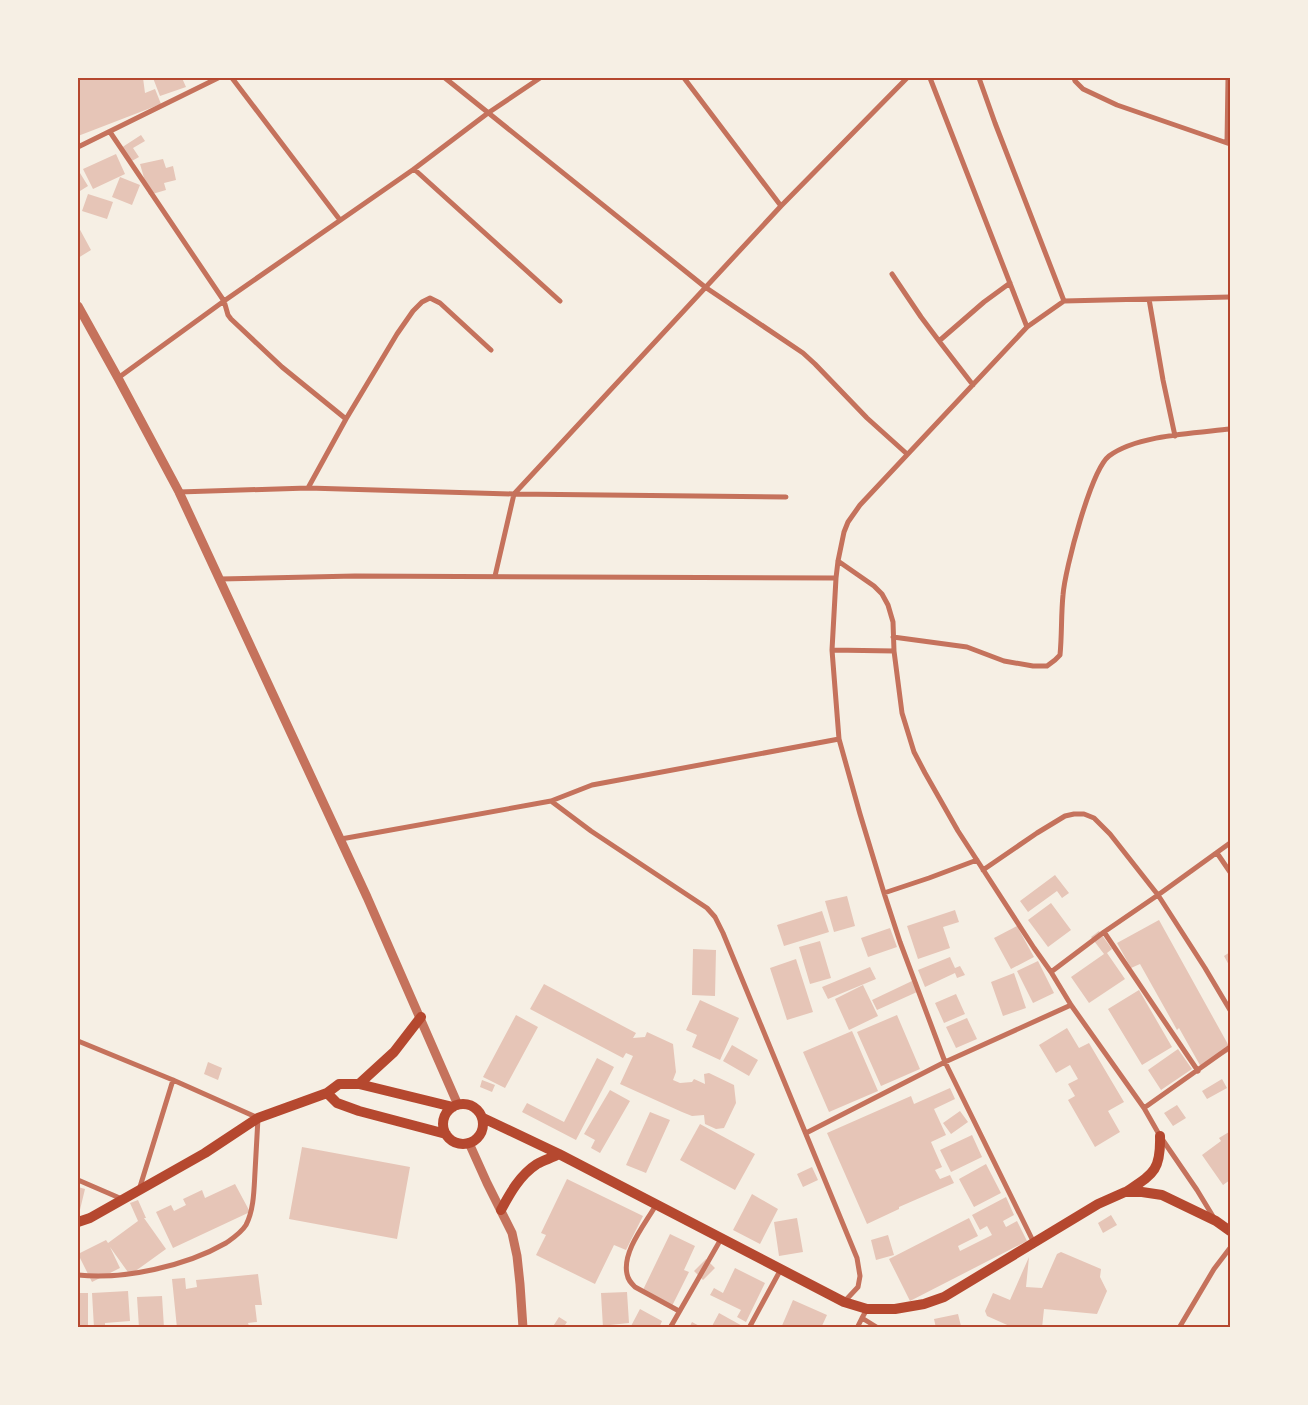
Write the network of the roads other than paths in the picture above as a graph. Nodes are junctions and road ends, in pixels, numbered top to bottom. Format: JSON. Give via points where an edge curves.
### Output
{"nodes":[{"id":1,"x":218,"y":78,"type":"edge"},
{"id":2,"x":232,"y":78,"type":"edge"},
{"id":3,"x":445,"y":78,"type":"edge"},
{"id":4,"x":540,"y":78,"type":"edge"},
{"id":5,"x":684,"y":78,"type":"edge"},
{"id":6,"x":907,"y":78,"type":"edge"},
{"id":7,"x":930,"y":78,"type":"edge"},
{"id":8,"x":979,"y":78,"type":"edge"},
{"id":9,"x":1074,"y":78,"type":"edge"},
{"id":10,"x":1228,"y":78,"type":"edge"},
{"id":11,"x":488,"y":113,"type":"junction"},
{"id":12,"x":110,"y":132,"type":"junction"},
{"id":13,"x":1229,"y":144,"type":"edge"},
{"id":14,"x":78,"y":147,"type":"edge"},
{"id":15,"x":414,"y":169,"type":"junction"},
{"id":16,"x":781,"y":206,"type":"junction"},
{"id":17,"x":340,"y":220,"type":"junction"},
{"id":18,"x":892,"y":274,"type":"dead end"},
{"id":19,"x":1010,"y":283,"type":"junction"},
{"id":20,"x":705,"y":287,"type":"junction"},
{"id":21,"x":1230,"y":297,"type":"edge"},
{"id":22,"x":1149,"y":298,"type":"junction"},
{"id":23,"x":560,"y":301,"type":"dead end"},
{"id":24,"x":1064,"y":301,"type":"junction"},
{"id":25,"x":224,"y":302,"type":"junction"},
{"id":26,"x":78,"y":306,"type":"edge"},
{"id":27,"x":1027,"y":327,"type":"junction"},
{"id":28,"x":939,"y":341,"type":"junction"},
{"id":29,"x":491,"y":350,"type":"dead end"},
{"id":30,"x":118,"y":378,"type":"junction"},
{"id":31,"x":973,"y":385,"type":"junction"},
{"id":32,"x":346,"y":419,"type":"junction"},
{"id":33,"x":1230,"y":429,"type":"edge"},
{"id":34,"x":1175,"y":436,"type":"junction"},
{"id":35,"x":907,"y":454,"type":"junction"},
{"id":36,"x":308,"y":488,"type":"junction"},
{"id":37,"x":179,"y":492,"type":"junction"},
{"id":38,"x":514,"y":494,"type":"junction"},
{"id":39,"x":786,"y":497,"type":"dead end"},
{"id":40,"x":838,"y":561,"type":"junction"},
{"id":41,"x":495,"y":576,"type":"junction"},
{"id":42,"x":836,"y":578,"type":"junction"},
{"id":43,"x":220,"y":579,"type":"junction"},
{"id":44,"x":893,"y":637,"type":"junction"},
{"id":45,"x":832,"y":650,"type":"junction"},
{"id":46,"x":894,"y":651,"type":"junction"},
{"id":47,"x":840,"y":739,"type":"junction"},
{"id":48,"x":551,"y":801,"type":"junction"},
{"id":49,"x":341,"y":839,"type":"junction"},
{"id":50,"x":1230,"y":843,"type":"edge"},
{"id":51,"x":1217,"y":853,"type":"junction"},
{"id":52,"x":977,"y":860,"type":"junction"},
{"id":53,"x":983,"y":870,"type":"junction"},
{"id":54,"x":1230,"y":872,"type":"edge"},
{"id":55,"x":884,"y":893,"type":"junction"},
{"id":56,"x":1158,"y":895,"type":"junction"},
{"id":57,"x":1104,"y":932,"type":"junction"},
{"id":58,"x":1051,"y":972,"type":"junction"},
{"id":59,"x":1071,"y":1006,"type":"junction"},
{"id":60,"x":1230,"y":1010,"type":"edge"},
{"id":61,"x":421,"y":1017,"type":"junction"},
{"id":62,"x":78,"y":1041,"type":"edge"},
{"id":63,"x":1230,"y":1047,"type":"edge"},
{"id":64,"x":945,"y":1062,"type":"junction"},
{"id":65,"x":1198,"y":1071,"type":"junction"},
{"id":66,"x":173,"y":1080,"type":"junction"},
{"id":67,"x":359,"y":1084,"type":"junction"},
{"id":68,"x":327,"y":1093,"type":"junction"},
{"id":69,"x":455,"y":1106,"type":"junction"},
{"id":70,"x":1144,"y":1108,"type":"junction"},
{"id":71,"x":258,"y":1118,"type":"junction"},
{"id":72,"x":483,"y":1118,"type":"junction"},
{"id":73,"x":806,"y":1133,"type":"junction"},
{"id":74,"x":446,"y":1134,"type":"junction"},
{"id":75,"x":1160,"y":1136,"type":"junction"},
{"id":76,"x":469,"y":1143,"type":"junction"},
{"id":77,"x":559,"y":1154,"type":"junction"},
{"id":78,"x":78,"y":1180,"type":"edge"},
{"id":79,"x":139,"y":1190,"type":"junction"},
{"id":80,"x":1125,"y":1192,"type":"junction"},
{"id":81,"x":122,"y":1199,"type":"junction"},
{"id":82,"x":656,"y":1205,"type":"junction"},
{"id":83,"x":501,"y":1210,"type":"junction"},
{"id":84,"x":1216,"y":1221,"type":"junction"},
{"id":85,"x":78,"y":1222,"type":"edge"},
{"id":86,"x":1230,"y":1229,"type":"edge"},
{"id":87,"x":721,"y":1239,"type":"junction"},
{"id":88,"x":1034,"y":1243,"type":"junction"},
{"id":89,"x":1230,"y":1248,"type":"edge"},
{"id":90,"x":781,"y":1269,"type":"junction"},
{"id":91,"x":78,"y":1275,"type":"edge"},
{"id":92,"x":844,"y":1302,"type":"junction"},
{"id":93,"x":679,"y":1311,"type":"junction"},
{"id":94,"x":864,"y":1314,"type":"junction"},
{"id":95,"x":522,"y":1328,"type":"edge"},
{"id":96,"x":670,"y":1328,"type":"edge"},
{"id":97,"x":749,"y":1328,"type":"edge"},
{"id":98,"x":857,"y":1328,"type":"edge"},
{"id":99,"x":878,"y":1328,"type":"edge"},
{"id":100,"x":1179,"y":1328,"type":"edge"}],
"edges":[{"from":1,"to":12,"type":"street"},
{"from":2,"to":17,"type":"street"},
{"from":3,"to":11,"type":"street"},
{"from":4,"to":11,"type":"street"},
{"from":5,"to":16,"type":"street"},
{"from":6,"to":16,"type":"street"},
{"from":7,"to":19,"type":"street"},
{"from":8,"to":24,"type":"street"},
{"from":9,"to":13,"type":"street","via":[[1083,89],[1117,105]]},
{"from":10,"to":13,"type":"street"},
{"from":11,"to":15,"type":"street"},
{"from":11,"to":20,"type":"street"},
{"from":12,"to":14,"type":"street"},
{"from":12,"to":25,"type":"street"},
{"from":15,"to":17,"type":"street"},
{"from":15,"to":23,"type":"street"},
{"from":16,"to":20,"type":"street"},
{"from":17,"to":25,"type":"street"},
{"from":18,"to":28,"type":"street"},
{"from":19,"to":27,"type":"street"},
{"from":19,"to":28,"type":"street"},
{"from":20,"to":35,"type":"street","via":[[803,353]]},
{"from":20,"to":38,"type":"street"},
{"from":21,"to":22,"type":"street"},
{"from":22,"to":24,"type":"street"},
{"from":22,"to":34,"type":"street"},
{"from":24,"to":27,"type":"street"},
{"from":25,"to":30,"type":"street"},
{"from":25,"to":32,"type":"street","via":[[228,314],[238,326]]},
{"from":26,"to":30,"type":"street"},
{"from":27,"to":31,"type":"street"},
{"from":28,"to":31,"type":"street"},
{"from":29,"to":32,"type":"street","via":[[440,303],[430,298],[413,311],[397,334]]},
{"from":30,"to":37,"type":"street"},
{"from":31,"to":35,"type":"street"},
{"from":32,"to":36,"type":"street"},
{"from":33,"to":34,"type":"street"},
{"from":34,"to":44,"type":"street","via":[[1143,440],[1120,449],[1108,457],[1098,471],[1074,544],[1063,594],[1060,655],[1055,660],[1046,666],[1033,666],[1004,661],[967,647]]},
{"from":35,"to":40,"type":"street","via":[[852,516],[844,532]]},
{"from":36,"to":37,"type":"street"},
{"from":36,"to":38,"type":"street"},
{"from":37,"to":43,"type":"street"},
{"from":38,"to":39,"type":"street"},
{"from":38,"to":41,"type":"street"},
{"from":40,"to":42,"type":"street"},
{"from":40,"to":44,"type":"street","via":[[882,594],[893,622]]},
{"from":41,"to":42,"type":"street"},
{"from":41,"to":43,"type":"street"},
{"from":42,"to":45,"type":"street"},
{"from":43,"to":49,"type":"street"},
{"from":44,"to":46,"type":"street"},
{"from":45,"to":46,"type":"street"},
{"from":45,"to":47,"type":"street"},
{"from":46,"to":52,"type":"street","via":[[902,713],[914,752]]},
{"from":47,"to":48,"type":"street","via":[[592,785]]},
{"from":47,"to":55,"type":"street"},
{"from":48,"to":49,"type":"street"},
{"from":48,"to":73,"type":"street","via":[[715,917]]},
{"from":49,"to":61,"type":"street"},
{"from":50,"to":51,"type":"street"},
{"from":51,"to":54,"type":"street"},
{"from":51,"to":56,"type":"street"},
{"from":52,"to":53,"type":"street"},
{"from":52,"to":55,"type":"street"},
{"from":53,"to":56,"type":"street","via":[[1065,816],[1084,814],[1094,818],[1110,834]]},
{"from":53,"to":58,"type":"street"},
{"from":55,"to":64,"type":"street"},
{"from":56,"to":57,"type":"street"},
{"from":56,"to":60,"type":"street"},
{"from":57,"to":58,"type":"street"},
{"from":57,"to":65,"type":"street"},
{"from":58,"to":59,"type":"street"},
{"from":59,"to":64,"type":"street"},
{"from":59,"to":70,"type":"street"},
{"from":61,"to":67,"type":"main road","via":[[394,1052]]},
{"from":61,"to":69,"type":"street"},
{"from":62,"to":66,"type":"street"},
{"from":63,"to":65,"type":"street"},
{"from":64,"to":73,"type":"street"},
{"from":64,"to":88,"type":"street"},
{"from":65,"to":70,"type":"street"},
{"from":66,"to":71,"type":"street"},
{"from":66,"to":79,"type":"street"},
{"from":67,"to":68,"type":"main road","via":[[339,1084]]},
{"from":67,"to":69,"type":"main road"},
{"from":68,"to":71,"type":"main road"},
{"from":68,"to":74,"type":"main road","via":[[337,1103],[359,1111]]},
{"from":69,"to":72,"type":"main road","via":[[471,1105]]},
{"from":69,"to":74,"type":"main road","via":[[445,1116]]},
{"from":70,"to":75,"type":"street"},
{"from":71,"to":79,"type":"main road","via":[[205,1153]]},
{"from":71,"to":91,"type":"street","via":[[251,1210],[245,1226],[235,1237],[196,1258],[142,1272]]},
{"from":72,"to":76,"type":"main road","via":[[480,1136]]},
{"from":72,"to":77,"type":"main road"},
{"from":73,"to":92,"type":"street","via":[[859,1268],[858,1286]]},
{"from":74,"to":76,"type":"main road","via":[[456,1143]]},
{"from":75,"to":80,"type":"main road","via":[[1161,1152],[1154,1172]]},
{"from":75,"to":84,"type":"street"},
{"from":76,"to":83,"type":"street"},
{"from":77,"to":82,"type":"main road"},
{"from":77,"to":83,"type":"main road","via":[[537,1164],[524,1176]]},
{"from":78,"to":81,"type":"street"},
{"from":79,"to":81,"type":"main road"},
{"from":80,"to":84,"type":"main road","via":[[1162,1195]]},
{"from":80,"to":88,"type":"main road","via":[[1098,1204]]},
{"from":81,"to":85,"type":"main road"},
{"from":82,"to":87,"type":"main road"},
{"from":82,"to":93,"type":"street","via":[[628,1253],[627,1276],[635,1287]]},
{"from":83,"to":95,"type":"street","via":[[512,1233],[517,1256]]},
{"from":84,"to":86,"type":"main road"},
{"from":87,"to":90,"type":"main road"},
{"from":87,"to":93,"type":"street"},
{"from":88,"to":94,"type":"main road","via":[[944,1297],[924,1304]]},
{"from":89,"to":100,"type":"street"},
{"from":90,"to":92,"type":"main road"},
{"from":90,"to":97,"type":"street"},
{"from":92,"to":94,"type":"main road"},
{"from":93,"to":96,"type":"street"},
{"from":94,"to":98,"type":"street"},
{"from":94,"to":99,"type":"street"}]}
